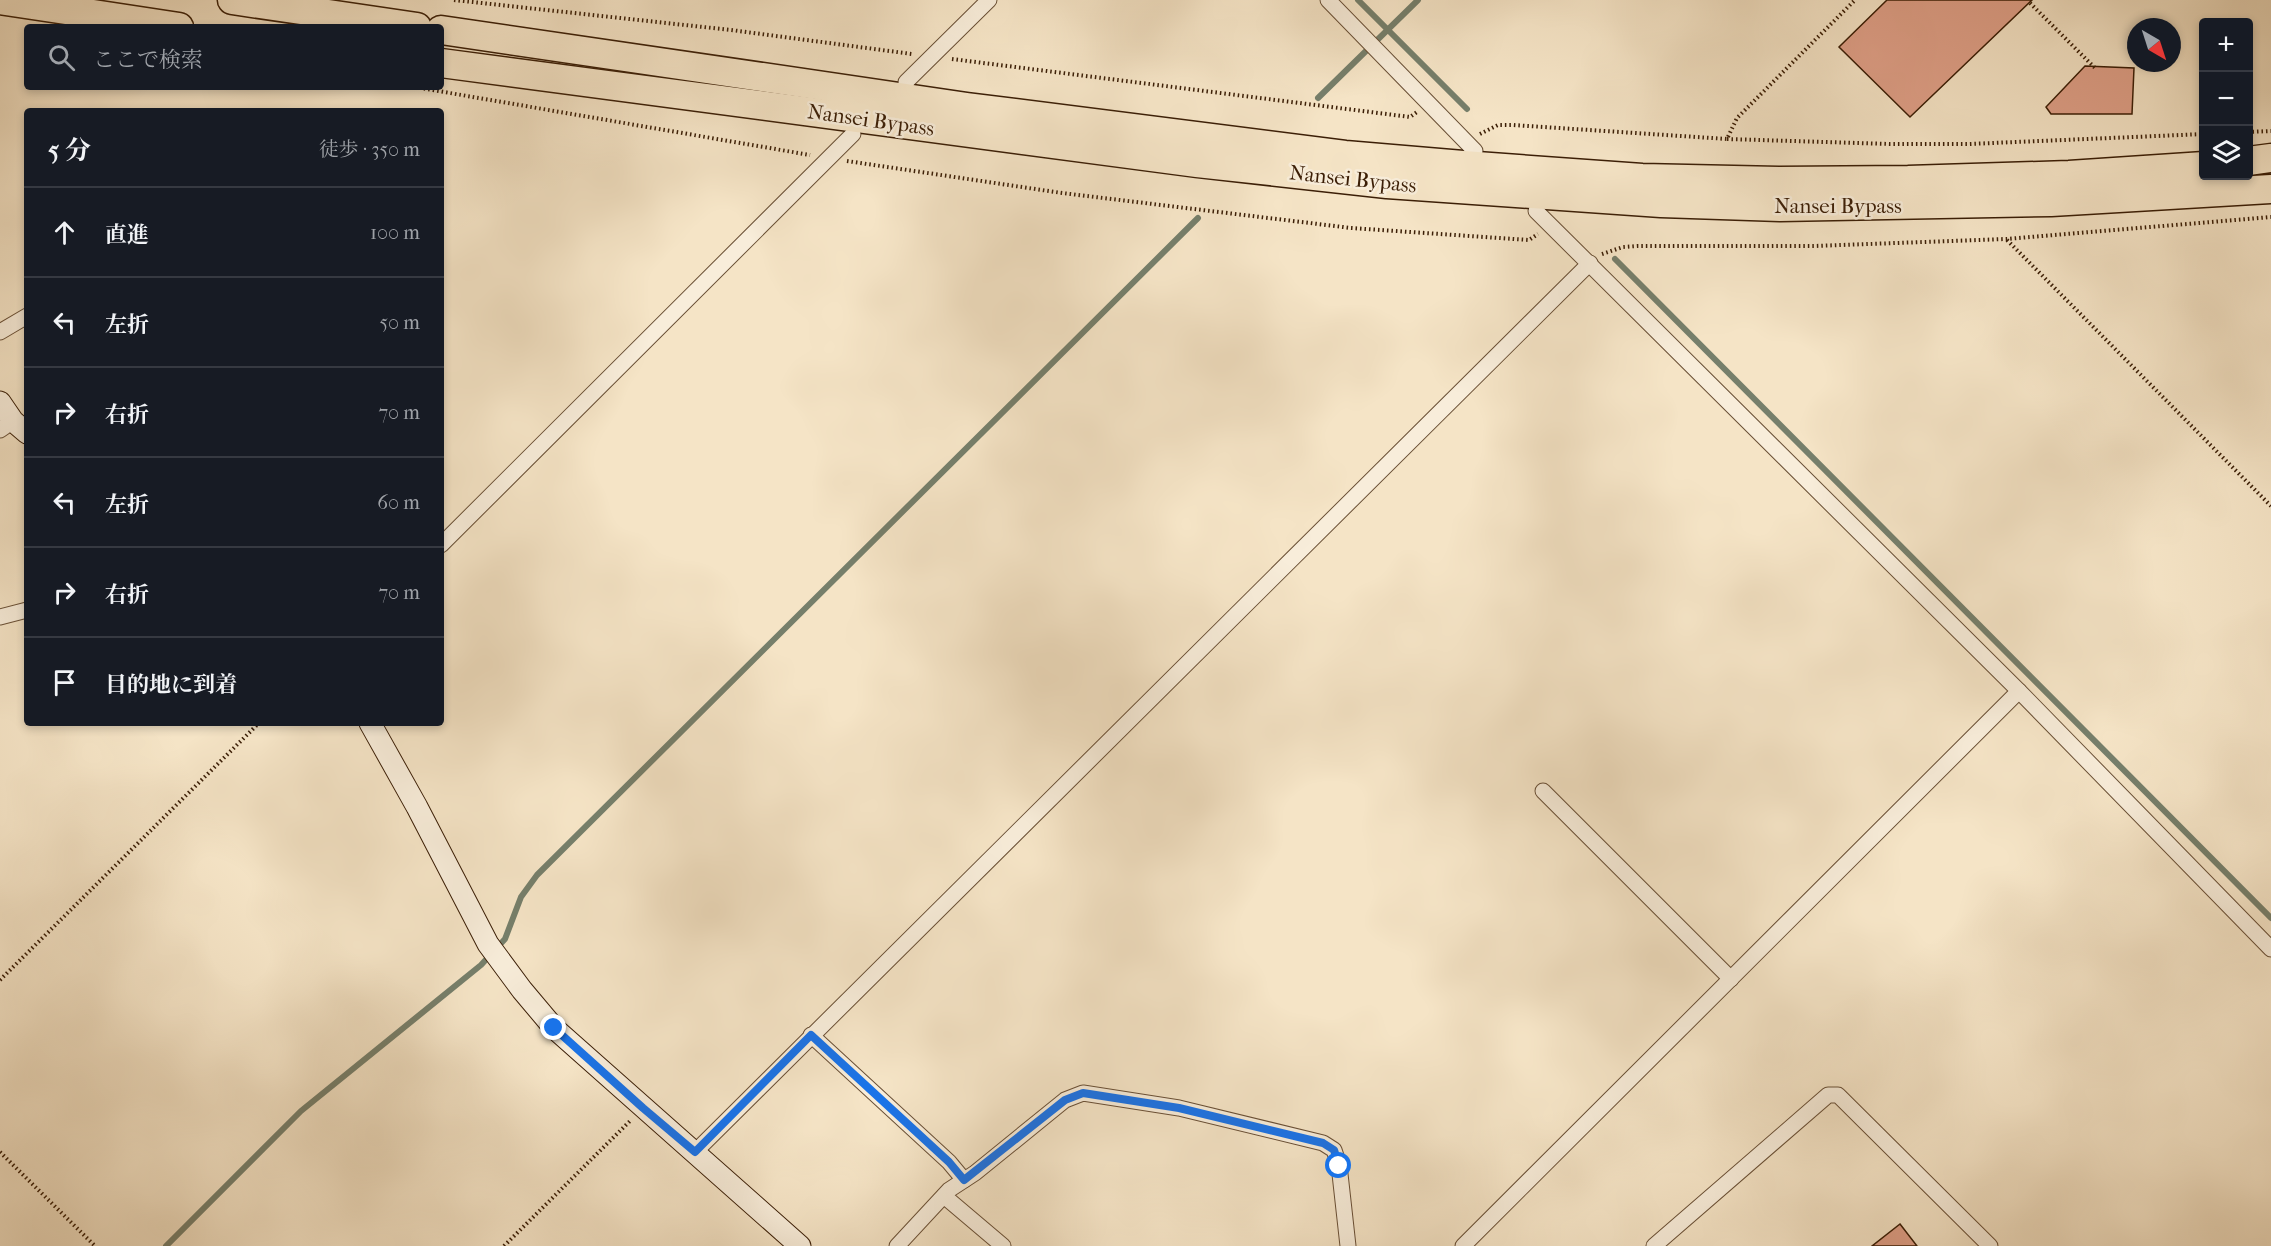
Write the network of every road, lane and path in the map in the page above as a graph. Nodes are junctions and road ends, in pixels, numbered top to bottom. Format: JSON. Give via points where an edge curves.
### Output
{"nodes":[{"id":1,"x":0,"y":0,"type":"edge"},
{"id":2,"x":232,"y":0,"type":"edge"},
{"id":3,"x":454,"y":0,"type":"edge"},
{"id":4,"x":988,"y":0,"type":"edge"},
{"id":5,"x":1328,"y":0,"type":"edge"},
{"id":6,"x":1855,"y":0,"type":"edge"},
{"id":7,"x":2030,"y":3,"type":"dead end"},
{"id":8,"x":159,"y":24,"type":"edge"},
{"id":9,"x":396,"y":24,"type":"edge"},
{"id":10,"x":444,"y":30,"type":"edge"},
{"id":11,"x":931,"y":57,"type":"junction"},
{"id":12,"x":444,"y":63,"type":"edge"},
{"id":13,"x":2095,"y":68,"type":"dead end"},
{"id":14,"x":906,"y":82,"type":"dead end"},
{"id":15,"x":432,"y":90,"type":"edge"},
{"id":16,"x":1429,"y":103,"type":"junction"},
{"id":17,"x":2271,"y":131,"type":"edge"},
{"id":18,"x":2253,"y":132,"type":"edge"},
{"id":19,"x":854,"y":134,"type":"dead end"},
{"id":20,"x":2199,"y":134,"type":"edge"},
{"id":21,"x":1727,"y":139,"type":"junction"},
{"id":22,"x":1472,"y":147,"type":"joint"},
{"id":23,"x":829,"y":158,"type":"junction"},
{"id":24,"x":2271,"y":158,"type":"edge"},
{"id":25,"x":2253,"y":160,"type":"edge"},
{"id":26,"x":2199,"y":166,"type":"edge"},
{"id":27,"x":2271,"y":189,"type":"edge"},
{"id":28,"x":1536,"y":211,"type":"dead end"},
{"id":29,"x":2271,"y":217,"type":"edge"},
{"id":30,"x":1551,"y":225,"type":"junction"},
{"id":31,"x":2006,"y":239,"type":"junction"},
{"id":32,"x":1590,"y":263,"type":"junction"},
{"id":33,"x":24,"y":318,"type":"edge"},
{"id":34,"x":0,"y":332,"type":"edge"},
{"id":35,"x":0,"y":402,"type":"edge"},
{"id":36,"x":13,"y":428,"type":"edge"},
{"id":37,"x":2271,"y":506,"type":"edge"},
{"id":38,"x":444,"y":542,"type":"edge"},
{"id":39,"x":24,"y":611,"type":"edge"},
{"id":40,"x":0,"y":618,"type":"edge"},
{"id":41,"x":2019,"y":691,"type":"junction"},
{"id":42,"x":256,"y":726,"type":"edge"},
{"id":43,"x":372,"y":726,"type":"edge"},
{"id":44,"x":1543,"y":791,"type":"dead end"},
{"id":45,"x":2271,"y":949,"type":"edge"},
{"id":46,"x":1731,"y":979,"type":"junction"},
{"id":47,"x":0,"y":980,"type":"edge"},
{"id":48,"x":811,"y":1035,"type":"junction"},
{"id":49,"x":643,"y":1108,"type":"junction"},
{"id":50,"x":0,"y":1152,"type":"edge"},
{"id":51,"x":695,"y":1152,"type":"junction"},
{"id":52,"x":964,"y":1180,"type":"junction"},
{"id":53,"x":944,"y":1196,"type":"junction"},
{"id":54,"x":1473,"y":1243,"type":"edge"},
{"id":55,"x":95,"y":1246,"type":"edge"},
{"id":56,"x":504,"y":1246,"type":"edge"},
{"id":57,"x":800,"y":1246,"type":"edge"},
{"id":58,"x":897,"y":1246,"type":"edge"},
{"id":59,"x":1003,"y":1246,"type":"edge"},
{"id":60,"x":1348,"y":1246,"type":"edge"},
{"id":61,"x":1654,"y":1246,"type":"edge"},
{"id":62,"x":1990,"y":1246,"type":"edge"}],
"edges":[{"from":1,"to":8,"type":"highway"},
{"from":2,"to":9,"type":"highway"},
{"from":3,"to":11,"type":"path","via":[[731,30]]},
{"from":4,"to":11,"type":"street"},
{"from":5,"to":16,"type":"street"},
{"from":6,"to":21,"type":"path","via":[[1737,118]]},
{"from":7,"to":13,"type":"path"},
{"from":10,"to":26,"type":"highway","name":"Nansei Bypass","via":[[967,107],[1345,155],[1463,165],[1642,178],[1779,181],[2069,175]]},
{"from":11,"to":14,"type":"street"},
{"from":11,"to":16,"type":"path","via":[[1410,117]]},
{"from":12,"to":27,"type":"highway","name":"Nansei Bypass","via":[[1197,163],[1411,186],[1780,207],[2051,202]]},
{"from":15,"to":23,"type":"path"},
{"from":16,"to":22,"type":"street"},
{"from":17,"to":18,"type":"path"},
{"from":19,"to":23,"type":"street"},
{"from":20,"to":21,"type":"path","via":[[1969,144]]},
{"from":21,"to":22,"type":"path","via":[[1498,125],[1485,130]]},
{"from":23,"to":30,"type":"path","via":[[1062,193],[1351,228],[1529,240]]},
{"from":23,"to":38,"type":"street"},
{"from":24,"to":25,"type":"highway"},
{"from":28,"to":30,"type":"street"},
{"from":29,"to":31,"type":"path"},
{"from":30,"to":32,"type":"street"},
{"from":31,"to":32,"type":"path","via":[[1814,246],[1638,246],[1604,252]]},
{"from":31,"to":37,"type":"path"},
{"from":32,"to":41,"type":"street"},
{"from":32,"to":48,"type":"street"},
{"from":33,"to":34,"type":"street"},
{"from":35,"to":36,"type":"main road"},
{"from":39,"to":40,"type":"street"},
{"from":41,"to":45,"type":"street"},
{"from":41,"to":46,"type":"street"},
{"from":42,"to":47,"type":"path"},
{"from":43,"to":49,"type":"main road","via":[[493,951],[554,1028]]},
{"from":44,"to":46,"type":"street"},
{"from":46,"to":54,"type":"street"},
{"from":48,"to":51,"type":"street"},
{"from":48,"to":52,"type":"street"},
{"from":49,"to":51,"type":"main road"},
{"from":49,"to":56,"type":"path"},
{"from":50,"to":55,"type":"path"},
{"from":51,"to":57,"type":"main road"},
{"from":52,"to":53,"type":"street"},
{"from":52,"to":60,"type":"street","via":[[1065,1100],[1083,1093],[1179,1108],[1323,1143],[1334,1150]]},
{"from":53,"to":58,"type":"street"},
{"from":53,"to":59,"type":"street"},
{"from":61,"to":62,"type":"street","via":[[1828,1095],[1838,1095]]}]}
